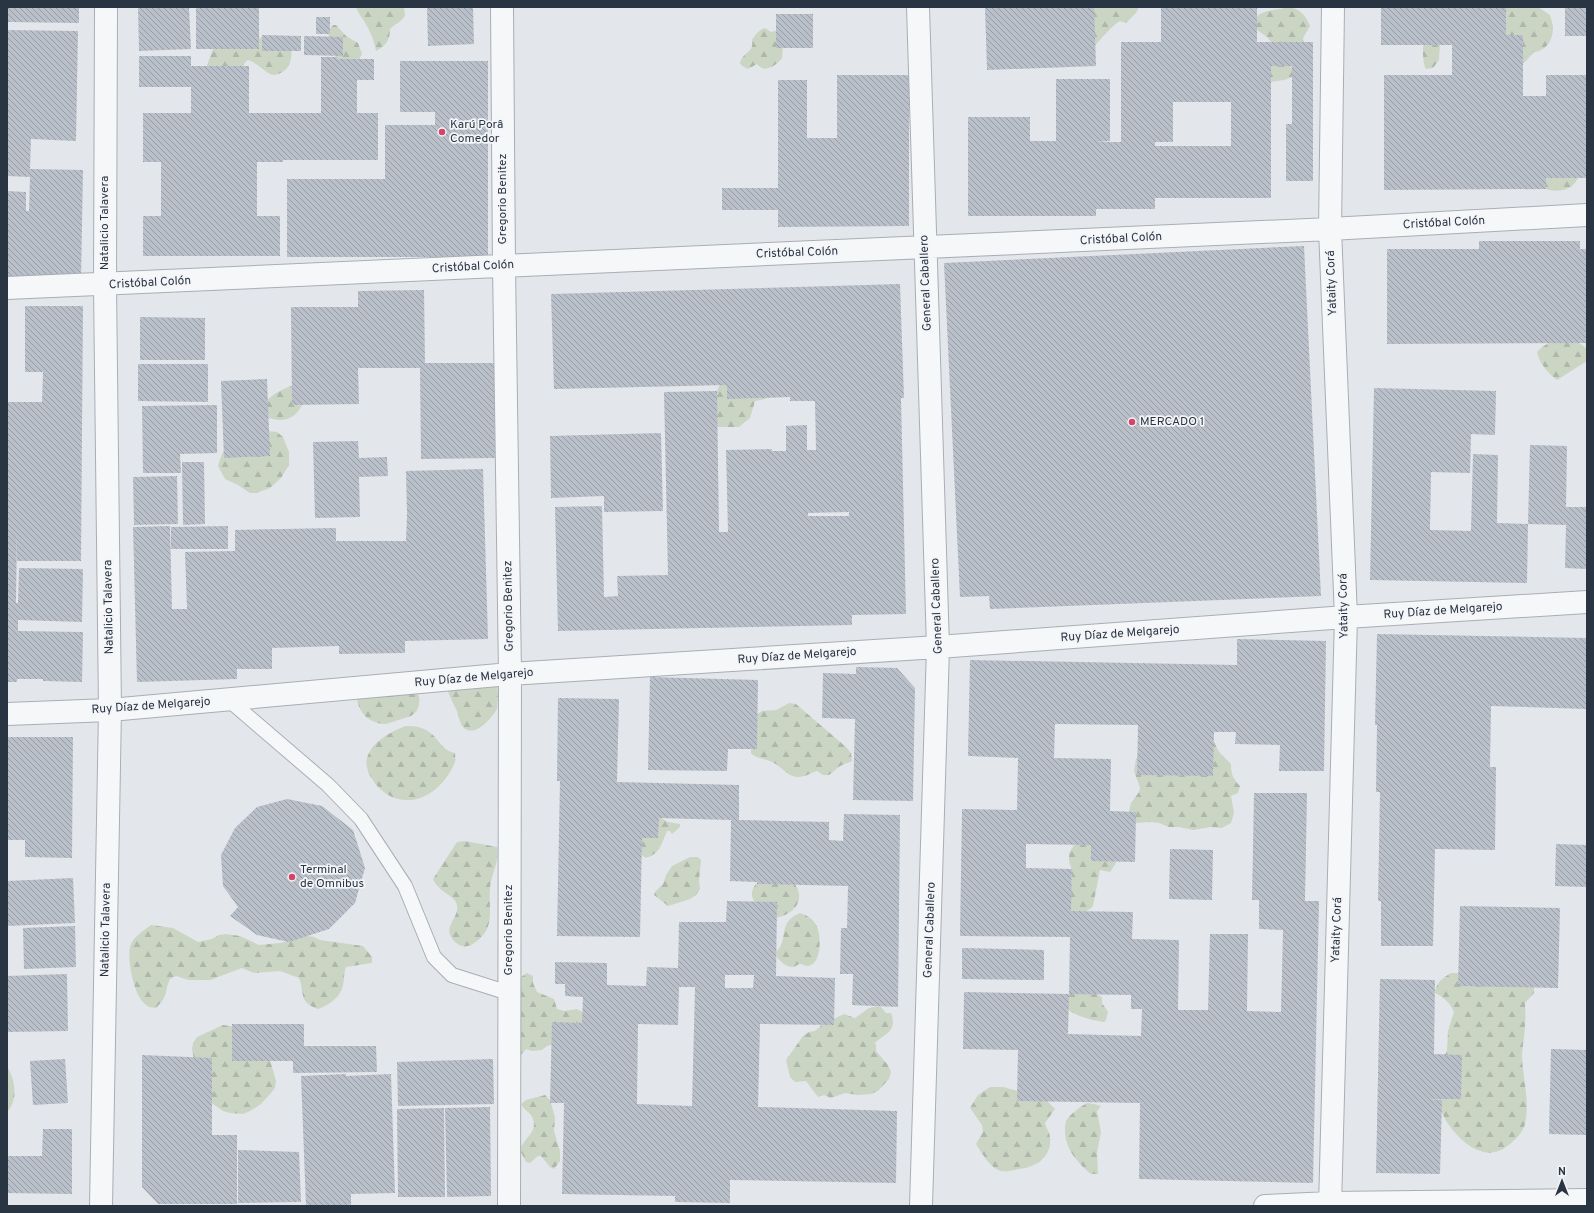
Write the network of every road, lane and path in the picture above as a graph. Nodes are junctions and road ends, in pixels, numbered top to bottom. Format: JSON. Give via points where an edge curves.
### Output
{"nodes":[{"id":1,"x":106,"y":7,"type":"edge"},
{"id":2,"x":502,"y":7,"type":"edge"},
{"id":3,"x":918,"y":7,"type":"edge"},
{"id":4,"x":1333,"y":7,"type":"edge"},
{"id":5,"x":1587,"y":215,"type":"edge"},
{"id":6,"x":1330,"y":229,"type":"junction"},
{"id":7,"x":924,"y":248,"type":"junction"},
{"id":8,"x":504,"y":266,"type":"junction"},
{"id":9,"x":105,"y":285,"type":"junction"},
{"id":10,"x":7,"y":288,"type":"edge"},
{"id":11,"x":1587,"y":602,"type":"edge"},
{"id":12,"x":1346,"y":617,"type":"junction"},
{"id":13,"x":938,"y":647,"type":"junction"},
{"id":14,"x":510,"y":674,"type":"junction"},
{"id":15,"x":229,"y":700,"type":"junction"},
{"id":16,"x":110,"y":710,"type":"junction"},
{"id":17,"x":7,"y":714,"type":"edge"},
{"id":18,"x":509,"y":993,"type":"junction"},
{"id":19,"x":1587,"y":1200,"type":"edge"},
{"id":20,"x":1330,"y":1205,"type":"edge"},
{"id":21,"x":101,"y":1206,"type":"edge"},
{"id":22,"x":509,"y":1206,"type":"edge"},
{"id":23,"x":921,"y":1206,"type":"edge"},
{"id":24,"x":1265,"y":1206,"type":"edge"}],
"edges":[{"from":1,"to":9,"type":"street","name":"Natalicio Talavera"},
{"from":2,"to":8,"type":"street","name":"Gregorio Benitez"},
{"from":3,"to":7,"type":"street","name":"General Caballero"},
{"from":4,"to":6,"type":"street","name":"Yataity Corá"},
{"from":5,"to":6,"type":"street","name":"Cristóbal Colón"},
{"from":6,"to":7,"type":"street","name":"Cristóbal Colón"},
{"from":6,"to":12,"type":"street","name":"Yataity Corá"},
{"from":7,"to":8,"type":"street","name":"Cristóbal Colón"},
{"from":7,"to":13,"type":"street","name":"General Caballero"},
{"from":8,"to":9,"type":"street","name":"Cristóbal Colón"},
{"from":8,"to":14,"type":"street","name":"Gregorio Benitez"},
{"from":9,"to":10,"type":"street","name":"Cristóbal Colón"},
{"from":9,"to":16,"type":"street","name":"Natalicio Talavera"},
{"from":11,"to":12,"type":"street","name":"Ruy Díaz de Melgarejo"},
{"from":12,"to":13,"type":"street","name":"Ruy Díaz de Melgarejo"},
{"from":12,"to":20,"type":"street","name":"Yataity Corá"},
{"from":13,"to":14,"type":"street","name":"Ruy Díaz de Melgarejo"},
{"from":13,"to":23,"type":"street","name":"General Caballero"},
{"from":14,"to":15,"type":"street","name":"Ruy Díaz de Melgarejo"},
{"from":14,"to":18,"type":"street","name":"Gregorio Benitez"},
{"from":15,"to":16,"type":"street","name":"Ruy Díaz de Melgarejo"},
{"from":15,"to":18,"type":"lane","via":[[328,785],[361,819],[405,886],[434,957],[452,975]]},
{"from":16,"to":17,"type":"street","name":"Ruy Díaz de Melgarejo"},
{"from":16,"to":21,"type":"street","name":"Natalicio Talavera"},
{"from":18,"to":22,"type":"street","name":"Gregorio Benitez"},
{"from":19,"to":20,"type":"street"},
{"from":20,"to":24,"type":"street"}]}
